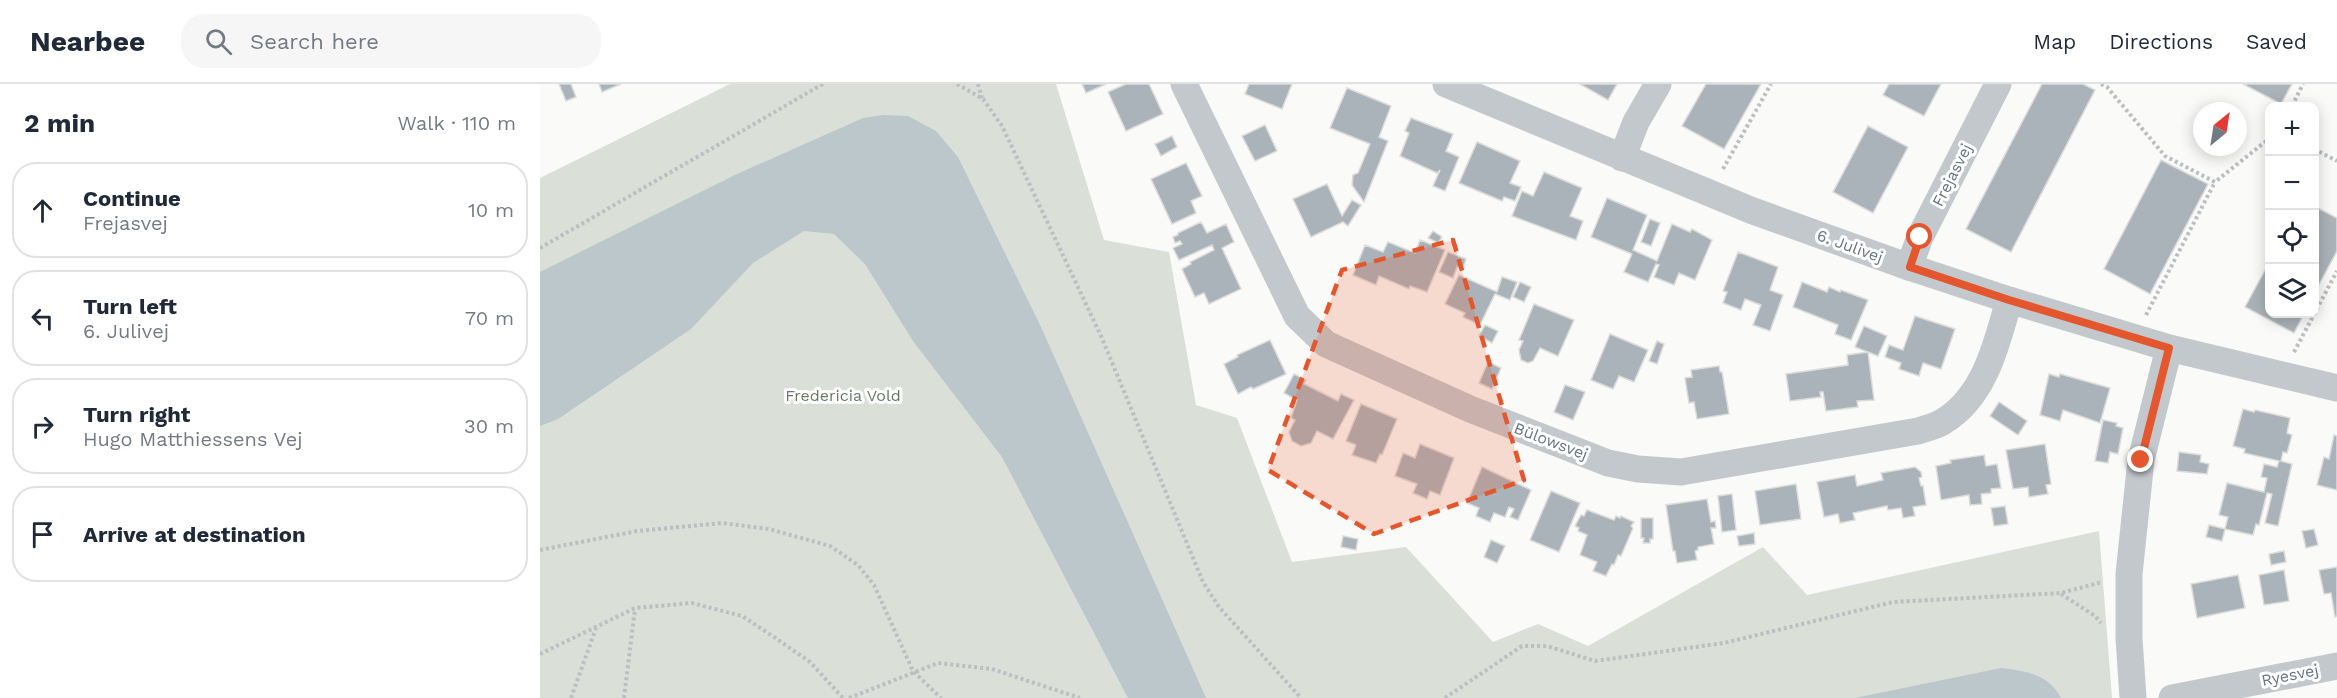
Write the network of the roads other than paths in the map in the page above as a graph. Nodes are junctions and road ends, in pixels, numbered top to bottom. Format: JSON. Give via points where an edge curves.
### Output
{"nodes":[{"id":1,"x":1184,"y":84,"type":"edge"},
{"id":2,"x":1446,"y":84,"type":"edge"},
{"id":3,"x":1658,"y":84,"type":"edge"},
{"id":4,"x":1998,"y":84,"type":"edge"},
{"id":5,"x":1622,"y":158,"type":"junction"},
{"id":6,"x":1910,"y":267,"type":"junction"},
{"id":7,"x":2009,"y":300,"type":"junction"},
{"id":8,"x":2169,"y":348,"type":"junction"},
{"id":9,"x":2337,"y":388,"type":"edge"},
{"id":10,"x":2337,"y":666,"type":"edge"},
{"id":11,"x":2133,"y":698,"type":"edge"},
{"id":12,"x":2172,"y":698,"type":"edge"}],
"edges":[{"from":1,"to":7,"type":"street","name":"Bülowsvej","via":[[1297,316],[1326,344],[1470,409],[1608,463],[1638,470],[1681,472],[1918,431],[1944,421],[1968,399],[1987,369]]},
{"from":2,"to":5,"type":"street","name":"6. Julivej"},
{"from":3,"to":5,"type":"street","via":[[1636,122]]},
{"from":4,"to":6,"type":"street","name":"Frejasvej","via":[[1920,237]]},
{"from":5,"to":6,"type":"street","name":"6. Julivej"},
{"from":6,"to":7,"type":"street","name":"6. Julivej"},
{"from":7,"to":8,"type":"street","name":"6. Julivej"},
{"from":8,"to":9,"type":"street","name":"6. Julivej"},
{"from":8,"to":11,"type":"street","via":[[2141,460],[2130,574]]},
{"from":10,"to":12,"type":"street","name":"Ryesvej"}]}
